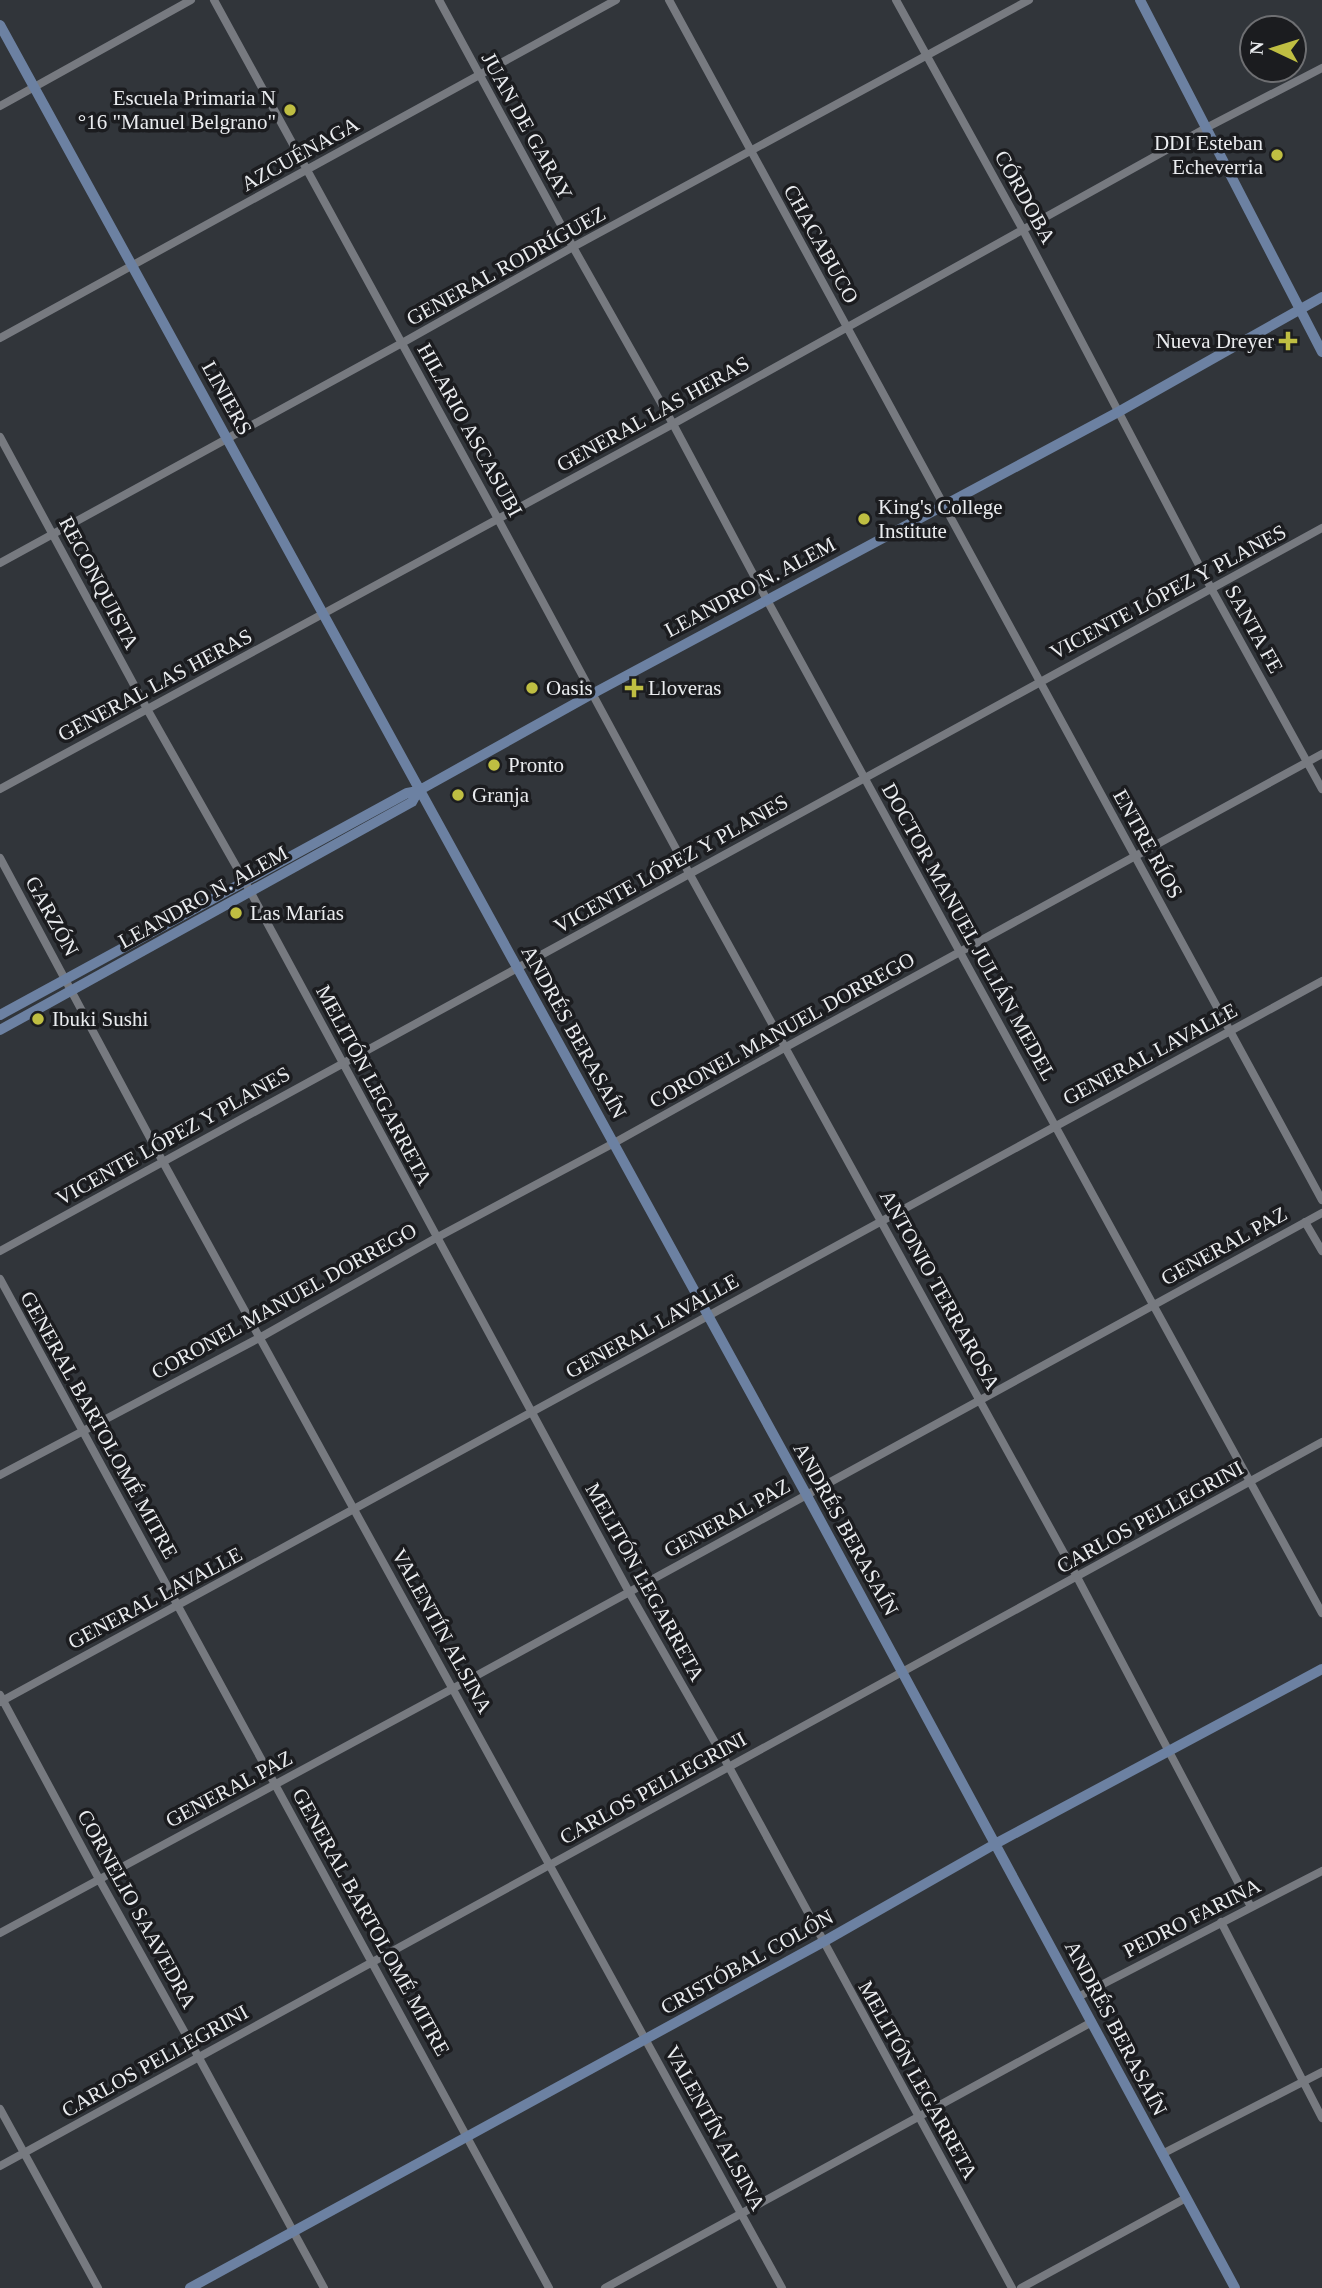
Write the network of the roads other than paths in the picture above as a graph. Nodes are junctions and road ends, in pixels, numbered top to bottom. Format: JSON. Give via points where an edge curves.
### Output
{"nodes":[{"id":1,"x":191,"y":0,"type":"edge"},
{"id":2,"x":214,"y":0,"type":"edge"},
{"id":3,"x":439,"y":0,"type":"edge"},
{"id":4,"x":616,"y":0,"type":"edge"},
{"id":5,"x":669,"y":0,"type":"edge"},
{"id":6,"x":896,"y":0,"type":"edge"},
{"id":7,"x":1029,"y":0,"type":"edge"},
{"id":8,"x":1140,"y":0,"type":"edge"},
{"id":9,"x":0,"y":25,"type":"edge"},
{"id":10,"x":927,"y":55,"type":"junction"},
{"id":11,"x":1322,"y":68,"type":"edge"},
{"id":12,"x":479,"y":75,"type":"junction"},
{"id":13,"x":34,"y":88,"type":"junction"},
{"id":14,"x":0,"y":106,"type":"edge"},
{"id":15,"x":1206,"y":128,"type":"junction"},
{"id":16,"x":751,"y":152,"type":"junction"},
{"id":17,"x":306,"y":170,"type":"junction"},
{"id":18,"x":1023,"y":230,"type":"junction"},
{"id":19,"x":573,"y":247,"type":"junction"},
{"id":20,"x":132,"y":265,"type":"junction"},
{"id":21,"x":1322,"y":297,"type":"edge"},
{"id":22,"x":1300,"y":308,"type":"junction"},
{"id":23,"x":848,"y":328,"type":"junction"},
{"id":24,"x":0,"y":338,"type":"edge"},
{"id":25,"x":402,"y":343,"type":"junction"},
{"id":26,"x":1322,"y":352,"type":"edge"},
{"id":27,"x":1120,"y":411,"type":"junction"},
{"id":28,"x":673,"y":424,"type":"junction"},
{"id":29,"x":0,"y":437,"type":"edge"},
{"id":30,"x":227,"y":438,"type":"junction"},
{"id":31,"x":943,"y":505,"type":"junction"},
{"id":32,"x":498,"y":519,"type":"junction"},
{"id":33,"x":1322,"y":528,"type":"edge"},
{"id":34,"x":54,"y":534,"type":"junction"},
{"id":35,"x":0,"y":564,"type":"edge"},
{"id":36,"x":1212,"y":588,"type":"junction"},
{"id":37,"x":767,"y":600,"type":"junction"},
{"id":38,"x":323,"y":615,"type":"junction"},
{"id":39,"x":1040,"y":681,"type":"junction"},
{"id":40,"x":592,"y":694,"type":"junction"},
{"id":41,"x":146,"y":709,"type":"junction"},
{"id":42,"x":1322,"y":754,"type":"edge"},
{"id":43,"x":1307,"y":762,"type":"junction"},
{"id":44,"x":864,"y":779,"type":"junction"},
{"id":45,"x":0,"y":789,"type":"edge"},
{"id":46,"x":1322,"y":789,"type":"edge"},
{"id":47,"x":418,"y":791,"type":"junction"},
{"id":48,"x":1135,"y":856,"type":"junction"},
{"id":49,"x":0,"y":858,"type":"edge"},
{"id":50,"x":690,"y":873,"type":"junction"},
{"id":51,"x":244,"y":880,"type":"junction"},
{"id":52,"x":249,"y":893,"type":"junction"},
{"id":53,"x":960,"y":952,"type":"junction"},
{"id":54,"x":516,"y":968,"type":"junction"},
{"id":55,"x":66,"y":979,"type":"junction"},
{"id":56,"x":1322,"y":981,"type":"edge"},
{"id":57,"x":72,"y":991,"type":"junction"},
{"id":58,"x":0,"y":1015,"type":"edge"},
{"id":59,"x":0,"y":1030,"type":"edge"},
{"id":60,"x":1229,"y":1031,"type":"junction"},
{"id":61,"x":786,"y":1047,"type":"junction"},
{"id":62,"x":343,"y":1063,"type":"junction"},
{"id":63,"x":1055,"y":1125,"type":"junction"},
{"id":64,"x":614,"y":1143,"type":"junction"},
{"id":65,"x":163,"y":1162,"type":"junction"},
{"id":66,"x":1322,"y":1200,"type":"edge"},
{"id":67,"x":1322,"y":1213,"type":"edge"},
{"id":68,"x":882,"y":1220,"type":"junction"},
{"id":69,"x":1305,"y":1222,"type":"junction"},
{"id":70,"x":436,"y":1238,"type":"junction"},
{"id":71,"x":0,"y":1251,"type":"edge"},
{"id":72,"x":1322,"y":1251,"type":"edge"},
{"id":73,"x":0,"y":1279,"type":"edge"},
{"id":74,"x":1153,"y":1306,"type":"junction"},
{"id":75,"x":707,"y":1315,"type":"junction"},
{"id":76,"x":261,"y":1337,"type":"junction"},
{"id":77,"x":980,"y":1400,"type":"junction"},
{"id":78,"x":532,"y":1413,"type":"junction"},
{"id":79,"x":82,"y":1430,"type":"junction"},
{"id":80,"x":1322,"y":1442,"type":"edge"},
{"id":81,"x":0,"y":1475,"type":"edge"},
{"id":82,"x":1250,"y":1481,"type":"junction"},
{"id":83,"x":806,"y":1494,"type":"junction"},
{"id":84,"x":356,"y":1509,"type":"junction"},
{"id":85,"x":1077,"y":1577,"type":"junction"},
{"id":86,"x":629,"y":1592,"type":"junction"},
{"id":87,"x":178,"y":1605,"type":"junction"},
{"id":88,"x":1322,"y":1613,"type":"edge"},
{"id":89,"x":1322,"y":1669,"type":"edge"},
{"id":90,"x":902,"y":1671,"type":"junction"},
{"id":91,"x":452,"y":1689,"type":"junction"},
{"id":92,"x":1,"y":1699,"type":"edge"},
{"id":93,"x":1170,"y":1752,"type":"junction"},
{"id":94,"x":729,"y":1767,"type":"junction"},
{"id":95,"x":275,"y":1784,"type":"junction"},
{"id":96,"x":995,"y":1844,"type":"junction"},
{"id":97,"x":551,"y":1864,"type":"junction"},
{"id":98,"x":1322,"y":1871,"type":"edge"},
{"id":99,"x":99,"y":1879,"type":"junction"},
{"id":100,"x":1251,"y":1907,"type":"junction"},
{"id":101,"x":1221,"y":1922,"type":"junction"},
{"id":102,"x":0,"y":1934,"type":"edge"},
{"id":103,"x":823,"y":1942,"type":"junction"},
{"id":104,"x":372,"y":1961,"type":"junction"},
{"id":105,"x":1078,"y":1997,"type":"junction"},
{"id":106,"x":1092,"y":2022,"type":"junction"},
{"id":107,"x":646,"y":2039,"type":"junction"},
{"id":108,"x":199,"y":2058,"type":"junction"},
{"id":109,"x":1322,"y":2072,"type":"edge"},
{"id":110,"x":1304,"y":2082,"type":"junction"},
{"id":111,"x":0,"y":2109,"type":"edge"},
{"id":112,"x":918,"y":2118,"type":"junction"},
{"id":113,"x":1322,"y":2118,"type":"edge"},
{"id":114,"x":468,"y":2138,"type":"junction"},
{"id":115,"x":24,"y":2153,"type":"junction"},
{"id":116,"x":1162,"y":2154,"type":"junction"},
{"id":117,"x":0,"y":2165,"type":"edge"},
{"id":118,"x":1186,"y":2198,"type":"junction"},
{"id":119,"x":742,"y":2215,"type":"junction"},
{"id":120,"x":293,"y":2232,"type":"junction"},
{"id":121,"x":1231,"y":2286,"type":"edge"},
{"id":122,"x":98,"y":2288,"type":"edge"},
{"id":123,"x":190,"y":2288,"type":"edge"},
{"id":124,"x":324,"y":2288,"type":"edge"},
{"id":125,"x":549,"y":2288,"type":"edge"},
{"id":126,"x":605,"y":2288,"type":"edge"},
{"id":127,"x":782,"y":2288,"type":"edge"},
{"id":128,"x":1012,"y":2288,"type":"edge"},
{"id":129,"x":1021,"y":2288,"type":"edge"}],
"edges":[{"from":1,"to":13,"type":"street"},
{"from":2,"to":17,"type":"street","name":"HILARIO ASCASUBI"},
{"from":3,"to":12,"type":"street","name":"JUAN DE GARAY"},
{"from":4,"to":12,"type":"street","name":"AZCUÉNAGA"},
{"from":5,"to":16,"type":"street","name":"CHACABUCO"},
{"from":6,"to":10,"type":"street","name":"CÓRDOBA"},
{"from":7,"to":10,"type":"street","name":"GENERAL RODRÍGUEZ"},
{"from":8,"to":15,"type":"street"},
{"from":9,"to":13,"type":"street","name":"LINIERS"},
{"from":10,"to":16,"type":"street","name":"GENERAL RODRÍGUEZ"},
{"from":10,"to":18,"type":"street","name":"CÓRDOBA"},
{"from":11,"to":15,"type":"street","name":"GENERAL LAS HERAS"},
{"from":12,"to":17,"type":"street","name":"AZCUÉNAGA"},
{"from":12,"to":19,"type":"street","name":"JUAN DE GARAY"},
{"from":13,"to":14,"type":"street"},
{"from":13,"to":20,"type":"street","name":"LINIERS"},
{"from":15,"to":18,"type":"street","name":"GENERAL LAS HERAS"},
{"from":15,"to":22,"type":"street"},
{"from":16,"to":19,"type":"street","name":"GENERAL RODRÍGUEZ"},
{"from":16,"to":23,"type":"street","name":"CHACABUCO"},
{"from":17,"to":20,"type":"street","name":"AZCUÉNAGA"},
{"from":17,"to":25,"type":"street","name":"HILARIO ASCASUBI"},
{"from":18,"to":23,"type":"street","name":"GENERAL LAS HERAS"},
{"from":18,"to":27,"type":"street","name":"CÓRDOBA"},
{"from":19,"to":25,"type":"street","name":"GENERAL RODRÍGUEZ"},
{"from":19,"to":28,"type":"street","name":"JUAN DE GARAY"},
{"from":20,"to":24,"type":"street","name":"AZCUÉNAGA"},
{"from":20,"to":30,"type":"street","name":"LINIERS"},
{"from":21,"to":22,"type":"street","name":"LEANDRO N. ALEM"},
{"from":22,"to":26,"type":"street"},
{"from":22,"to":27,"type":"street","name":"LEANDRO N. ALEM"},
{"from":23,"to":28,"type":"street","name":"GENERAL LAS HERAS"},
{"from":23,"to":31,"type":"street","name":"CHACABUCO"},
{"from":25,"to":30,"type":"street","name":"GENERAL RODRÍGUEZ"},
{"from":25,"to":32,"type":"street","name":"HILARIO ASCASUBI"},
{"from":27,"to":31,"type":"street","name":"LEANDRO N. ALEM"},
{"from":27,"to":36,"type":"street","name":"SANTA FE"},
{"from":28,"to":32,"type":"street","name":"GENERAL LAS HERAS"},
{"from":28,"to":37,"type":"street","name":"JUAN DE GARAY"},
{"from":29,"to":34,"type":"street","name":"RECONQUISTA"},
{"from":30,"to":34,"type":"street","name":"GENERAL RODRÍGUEZ"},
{"from":30,"to":38,"type":"street","name":"LINIERS"},
{"from":31,"to":37,"type":"street","name":"LEANDRO N. ALEM"},
{"from":31,"to":39,"type":"street","name":"ENTRE RÍOS"},
{"from":32,"to":38,"type":"street","name":"GENERAL LAS HERAS"},
{"from":32,"to":40,"type":"street","name":"HILARIO ASCASUBI"},
{"from":33,"to":36,"type":"street","name":"VICENTE LÓPEZ Y PLANES"},
{"from":34,"to":35,"type":"street","name":"GENERAL RODRÍGUEZ"},
{"from":34,"to":41,"type":"street","name":"RECONQUISTA"},
{"from":36,"to":39,"type":"street","name":"VICENTE LÓPEZ Y PLANES"},
{"from":36,"to":43,"type":"street","name":"SANTA FE"},
{"from":37,"to":40,"type":"street","name":"LEANDRO N. ALEM"},
{"from":37,"to":44,"type":"street","name":"DOCTOR MANUEL JULIÁN MEDEL"},
{"from":38,"to":41,"type":"street","name":"GENERAL LAS HERAS"},
{"from":38,"to":47,"type":"street","name":"LINIERS"},
{"from":39,"to":44,"type":"street","name":"VICENTE LÓPEZ Y PLANES"},
{"from":39,"to":48,"type":"street","name":"ENTRE RÍOS"},
{"from":40,"to":47,"type":"street","name":"LEANDRO N. ALEM"},
{"from":40,"to":50,"type":"street","name":"ANTONIO TERRAROSA"},
{"from":41,"to":45,"type":"street","name":"GENERAL LAS HERAS"},
{"from":41,"to":51,"type":"street","name":"RECONQUISTA"},
{"from":42,"to":43,"type":"street","name":"CORONEL MANUEL DORREGO"},
{"from":43,"to":46,"type":"street","name":"SANTA FE"},
{"from":43,"to":48,"type":"street","name":"CORONEL MANUEL DORREGO"},
{"from":44,"to":50,"type":"street","name":"VICENTE LÓPEZ Y PLANES"},
{"from":44,"to":53,"type":"street","name":"DOCTOR MANUEL JULIÁN MEDEL"},
{"from":47,"to":51,"type":"street","name":"LEANDRO N. ALEM"},
{"from":47,"to":52,"type":"street","name":"LEANDRO N. ALEM","via":[[412,802]]},
{"from":47,"to":54,"type":"street","name":"ANDRÉS BERASAÍN"},
{"from":48,"to":53,"type":"street","name":"CORONEL MANUEL DORREGO"},
{"from":48,"to":60,"type":"street","name":"ENTRE RÍOS"},
{"from":49,"to":55,"type":"street","name":"GARZÓN"},
{"from":50,"to":54,"type":"street","name":"VICENTE LÓPEZ Y PLANES"},
{"from":50,"to":61,"type":"street","name":"ANTONIO TERRAROSA"},
{"from":51,"to":52,"type":"street","name":"RECONQUISTA"},
{"from":51,"to":55,"type":"street","name":"LEANDRO N. ALEM"},
{"from":52,"to":57,"type":"street","name":"LEANDRO N. ALEM"},
{"from":52,"to":62,"type":"street","name":"MELITÓN LEGARRETA"},
{"from":53,"to":61,"type":"street","name":"CORONEL MANUEL DORREGO"},
{"from":53,"to":63,"type":"street","name":"DOCTOR MANUEL JULIÁN MEDEL"},
{"from":54,"to":62,"type":"street","name":"VICENTE LÓPEZ Y PLANES"},
{"from":54,"to":64,"type":"street","name":"ANDRÉS BERASAÍN"},
{"from":55,"to":57,"type":"street","name":"GARZÓN"},
{"from":55,"to":58,"type":"street","name":"LEANDRO N. ALEM"},
{"from":56,"to":60,"type":"street","name":"GENERAL LAVALLE"},
{"from":57,"to":59,"type":"street","name":"LEANDRO N. ALEM"},
{"from":57,"to":65,"type":"street","name":"VALENTÍN ALSINA"},
{"from":60,"to":63,"type":"street","name":"GENERAL LAVALLE"},
{"from":60,"to":66,"type":"street","name":"ENTRE RÍOS"},
{"from":61,"to":64,"type":"street","name":"CORONEL MANUEL DORREGO"},
{"from":61,"to":68,"type":"street","name":"ANTONIO TERRAROSA"},
{"from":62,"to":65,"type":"street","name":"VICENTE LÓPEZ Y PLANES"},
{"from":62,"to":70,"type":"street","name":"MELITÓN LEGARRETA"},
{"from":63,"to":68,"type":"street","name":"GENERAL LAVALLE"},
{"from":63,"to":74,"type":"street","name":"DOCTOR MANUEL JULIÁN MEDEL"},
{"from":64,"to":70,"type":"street","name":"CORONEL MANUEL DORREGO"},
{"from":64,"to":75,"type":"street","name":"ANDRÉS BERASAÍN"},
{"from":65,"to":71,"type":"street","name":"VICENTE LÓPEZ Y PLANES"},
{"from":65,"to":76,"type":"street","name":"VALENTÍN ALSINA"},
{"from":67,"to":69,"type":"street","name":"GENERAL PAZ"},
{"from":68,"to":75,"type":"street","name":"GENERAL LAVALLE"},
{"from":68,"to":77,"type":"street","name":"ANTONIO TERRAROSA"},
{"from":69,"to":72,"type":"street"},
{"from":69,"to":74,"type":"street","name":"GENERAL PAZ"},
{"from":70,"to":76,"type":"street","name":"CORONEL MANUEL DORREGO"},
{"from":70,"to":78,"type":"street","name":"MELITÓN LEGARRETA"},
{"from":73,"to":79,"type":"street","name":"GENERAL BARTOLOMÉ MITRE"},
{"from":74,"to":77,"type":"street","name":"GENERAL PAZ"},
{"from":74,"to":82,"type":"street","name":"DOCTOR MANUEL JULIÁN MEDEL"},
{"from":75,"to":78,"type":"street","name":"GENERAL LAVALLE"},
{"from":75,"to":83,"type":"street","name":"ANDRÉS BERASAÍN"},
{"from":76,"to":79,"type":"street","name":"CORONEL MANUEL DORREGO"},
{"from":76,"to":84,"type":"street","name":"VALENTÍN ALSINA"},
{"from":77,"to":83,"type":"street","name":"GENERAL PAZ"},
{"from":77,"to":85,"type":"street","name":"ANTONIO TERRAROSA"},
{"from":78,"to":84,"type":"street","name":"GENERAL LAVALLE"},
{"from":78,"to":86,"type":"street","name":"MELITÓN LEGARRETA"},
{"from":79,"to":81,"type":"street","name":"CORONEL MANUEL DORREGO"},
{"from":79,"to":87,"type":"street","name":"GENERAL BARTOLOMÉ MITRE"},
{"from":80,"to":82,"type":"street","name":"CARLOS PELLEGRINI"},
{"from":82,"to":85,"type":"street","name":"CARLOS PELLEGRINI"},
{"from":82,"to":88,"type":"street","name":"DOCTOR MANUEL JULIÁN MEDEL"},
{"from":83,"to":86,"type":"street","name":"GENERAL PAZ"},
{"from":83,"to":90,"type":"street","name":"ANDRÉS BERASAÍN"},
{"from":84,"to":87,"type":"street","name":"GENERAL LAVALLE"},
{"from":84,"to":91,"type":"street","name":"VALENTÍN ALSINA"},
{"from":85,"to":90,"type":"street","name":"CARLOS PELLEGRINI"},
{"from":85,"to":93,"type":"street","name":"ANTONIO TERRAROSA"},
{"from":86,"to":91,"type":"street","name":"GENERAL PAZ"},
{"from":86,"to":94,"type":"street","name":"MELITÓN LEGARRETA"},
{"from":87,"to":92,"type":"street","name":"GENERAL LAVALLE"},
{"from":87,"to":95,"type":"street","name":"GENERAL BARTOLOMÉ MITRE"},
{"from":89,"to":93,"type":"street","name":"CRISTÓBAL COLÓN"},
{"from":90,"to":94,"type":"street","name":"CARLOS PELLEGRINI"},
{"from":90,"to":96,"type":"street","name":"ANDRÉS BERASAÍN"},
{"from":91,"to":95,"type":"street","name":"GENERAL PAZ"},
{"from":91,"to":97,"type":"street","name":"VALENTÍN ALSINA"},
{"from":92,"to":99,"type":"street","name":"CORNELIO SAAVEDRA"},
{"from":93,"to":96,"type":"street","name":"CRISTÓBAL COLÓN"},
{"from":93,"to":100,"type":"street","name":"ANTONIO TERRAROSA"},
{"from":94,"to":97,"type":"street","name":"CARLOS PELLEGRINI"},
{"from":94,"to":103,"type":"street","name":"MELITÓN LEGARRETA"},
{"from":95,"to":99,"type":"street","name":"GENERAL PAZ"},
{"from":95,"to":104,"type":"street","name":"GENERAL BARTOLOMÉ MITRE"},
{"from":96,"to":103,"type":"street","name":"CRISTÓBAL COLÓN"},
{"from":96,"to":105,"type":"street","name":"ANDRÉS BERASAÍN"},
{"from":97,"to":104,"type":"street","name":"CARLOS PELLEGRINI"},
{"from":97,"to":107,"type":"street","name":"VALENTÍN ALSINA"},
{"from":98,"to":100,"type":"street","name":"PEDRO FARINA"},
{"from":99,"to":102,"type":"street","name":"GENERAL PAZ"},
{"from":99,"to":108,"type":"street","name":"CORNELIO SAAVEDRA"},
{"from":100,"to":101,"type":"street","name":"PEDRO FARINA"},
{"from":101,"to":105,"type":"street","name":"PEDRO FARINA"},
{"from":101,"to":110,"type":"street"},
{"from":103,"to":107,"type":"street","name":"CRISTÓBAL COLÓN"},
{"from":103,"to":112,"type":"street","name":"MELITÓN LEGARRETA"},
{"from":104,"to":108,"type":"street","name":"CARLOS PELLEGRINI"},
{"from":104,"to":114,"type":"street","name":"GENERAL BARTOLOMÉ MITRE"},
{"from":105,"to":106,"type":"street","name":"ANDRÉS BERASAÍN"},
{"from":106,"to":112,"type":"street"},
{"from":106,"to":116,"type":"street","name":"ANDRÉS BERASAÍN"},
{"from":107,"to":114,"type":"street","name":"CRISTÓBAL COLÓN"},
{"from":107,"to":119,"type":"street","name":"VALENTÍN ALSINA"},
{"from":108,"to":115,"type":"street","name":"CARLOS PELLEGRINI"},
{"from":108,"to":120,"type":"street","name":"CORNELIO SAAVEDRA"},
{"from":109,"to":110,"type":"street"},
{"from":110,"to":113,"type":"street"},
{"from":110,"to":116,"type":"street"},
{"from":111,"to":115,"type":"street"},
{"from":112,"to":119,"type":"street"},
{"from":112,"to":128,"type":"street","name":"MELITÓN LEGARRETA"},
{"from":114,"to":120,"type":"street","name":"CRISTÓBAL COLÓN"},
{"from":114,"to":125,"type":"street","name":"GENERAL BARTOLOMÉ MITRE"},
{"from":115,"to":117,"type":"street","name":"CARLOS PELLEGRINI"},
{"from":115,"to":122,"type":"street"},
{"from":116,"to":118,"type":"street","name":"ANDRÉS BERASAÍN"},
{"from":118,"to":121,"type":"street","name":"ANDRÉS BERASAÍN"},
{"from":118,"to":129,"type":"street"},
{"from":119,"to":126,"type":"street"},
{"from":119,"to":127,"type":"street","name":"VALENTÍN ALSINA"},
{"from":120,"to":123,"type":"street","name":"CRISTÓBAL COLÓN"},
{"from":120,"to":124,"type":"street","name":"CORNELIO SAAVEDRA"}]}
